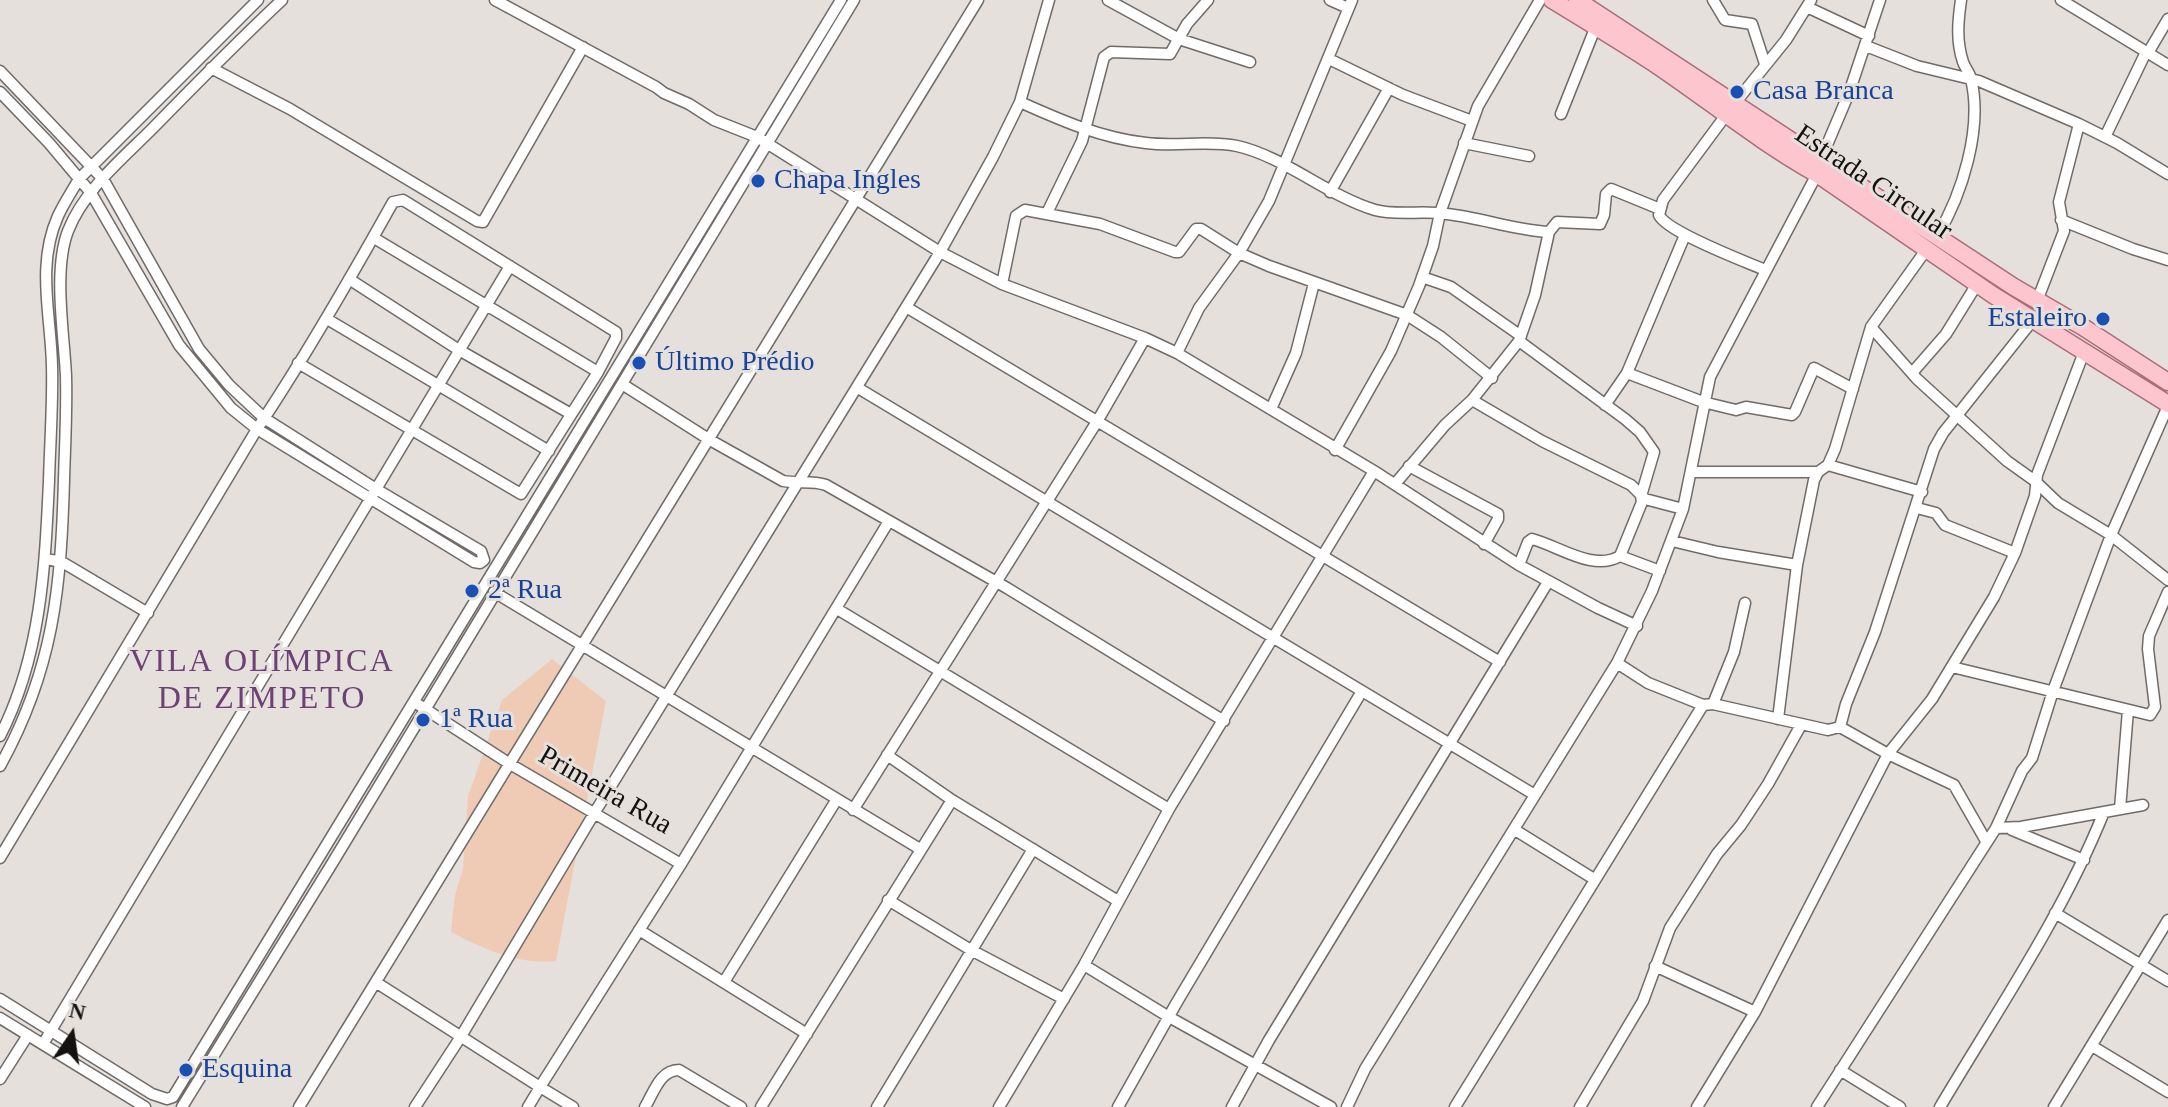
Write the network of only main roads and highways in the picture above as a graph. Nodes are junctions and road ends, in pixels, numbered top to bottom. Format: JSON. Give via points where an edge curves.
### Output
{"nodes":[{"id":1,"x":1552,"y":0,"type":"edge"},
{"id":2,"x":1577,"y":0,"type":"edge"},
{"id":3,"x":1730,"y":109,"type":"junction"},
{"id":4,"x":1819,"y":166,"type":"junction"},
{"id":5,"x":2166,"y":376,"type":"edge"},
{"id":6,"x":2168,"y":405,"type":"edge"}],
"edges":[{"from":1,"to":3,"type":"main road","name":"Estrada Circular"},
{"from":2,"to":3,"type":"main road"},
{"from":3,"to":4,"type":"main road","name":"Estrada Circular","via":[[1787,157]]},
{"from":4,"to":5,"type":"main road"},
{"from":4,"to":6,"type":"main road","name":"Estrada Circular","via":[[1926,250]]}]}
